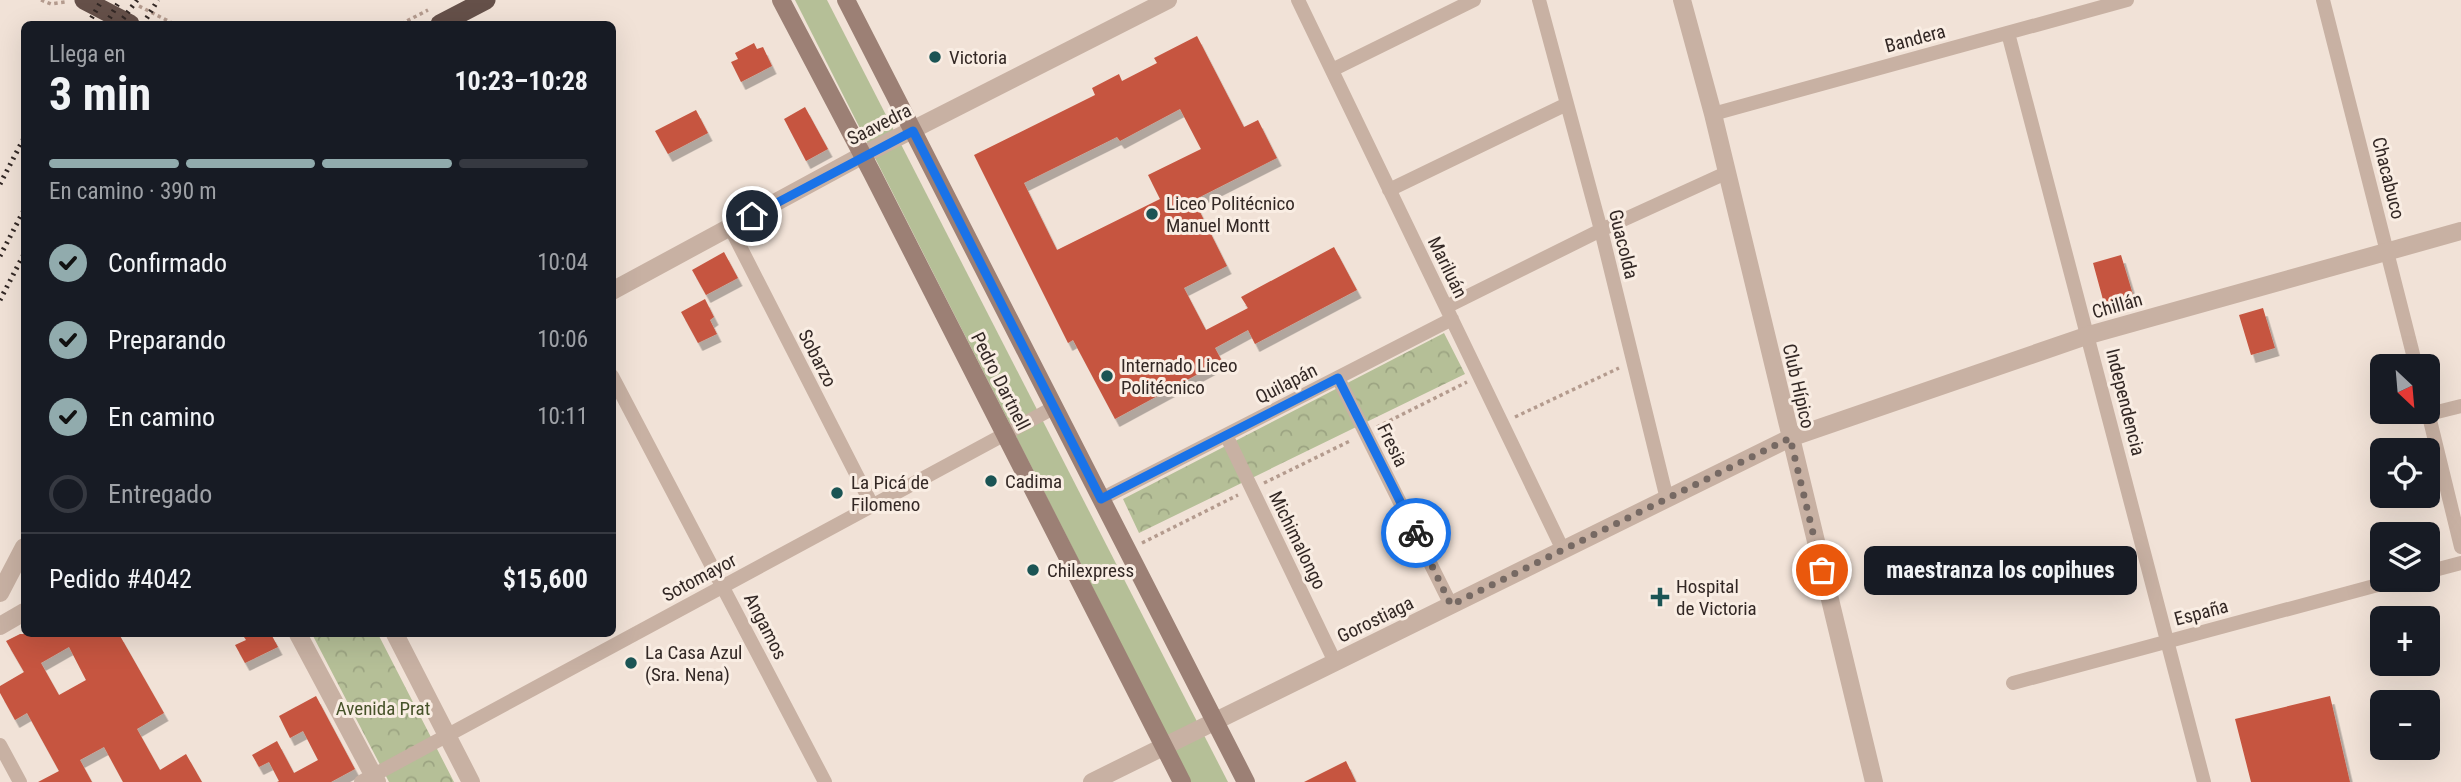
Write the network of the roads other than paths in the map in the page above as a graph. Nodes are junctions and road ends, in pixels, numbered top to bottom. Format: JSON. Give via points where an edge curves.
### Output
{"nodes":[{"id":1,"x":84,"y":0,"type":"edge"},
{"id":2,"x":486,"y":0,"type":"edge"},
{"id":3,"x":781,"y":0,"type":"edge"},
{"id":4,"x":846,"y":0,"type":"edge"},
{"id":5,"x":1168,"y":0,"type":"edge"},
{"id":6,"x":1298,"y":0,"type":"edge"},
{"id":7,"x":1475,"y":0,"type":"edge"},
{"id":8,"x":1539,"y":0,"type":"edge"},
{"id":9,"x":1682,"y":0,"type":"edge"},
{"id":10,"x":2127,"y":0,"type":"edge"},
{"id":11,"x":2323,"y":0,"type":"edge"},
{"id":12,"x":437,"y":15,"type":"edge"},
{"id":13,"x":123,"y":21,"type":"edge"},
{"id":14,"x":2008,"y":33,"type":"junction"},
{"id":15,"x":1332,"y":70,"type":"junction"},
{"id":16,"x":1567,"y":104,"type":"junction"},
{"id":17,"x":1713,"y":114,"type":"junction"},
{"id":18,"x":913,"y":131,"type":"junction"},
{"id":19,"x":863,"y":155,"type":"junction"},
{"id":20,"x":1726,"y":173,"type":"junction"},
{"id":21,"x":1390,"y":190,"type":"junction"},
{"id":22,"x":730,"y":228,"type":"junction"},
{"id":23,"x":1601,"y":230,"type":"junction"},
{"id":24,"x":2461,"y":231,"type":"edge"},
{"id":25,"x":2387,"y":250,"type":"junction"},
{"id":26,"x":616,"y":289,"type":"edge"},
{"id":27,"x":1449,"y":313,"type":"junction"},
{"id":28,"x":2089,"y":335,"type":"junction"},
{"id":29,"x":2413,"y":354,"type":"edge"},
{"id":30,"x":1338,"y":378,"type":"junction"},
{"id":31,"x":616,"y":384,"type":"edge"},
{"id":32,"x":2461,"y":406,"type":"edge"},
{"id":33,"x":1055,"y":407,"type":"junction"},
{"id":34,"x":2440,"y":409,"type":"edge"},
{"id":35,"x":2431,"y":424,"type":"edge"},
{"id":36,"x":1004,"y":434,"type":"junction"},
{"id":37,"x":1226,"y":435,"type":"junction"},
{"id":38,"x":1790,"y":438,"type":"junction"},
{"id":39,"x":1101,"y":499,"type":"junction"},
{"id":40,"x":1667,"y":499,"type":"junction"},
{"id":41,"x":872,"y":505,"type":"junction"},
{"id":42,"x":2461,"y":547,"type":"edge"},
{"id":43,"x":1563,"y":550,"type":"junction"},
{"id":44,"x":21,"y":553,"type":"edge"},
{"id":45,"x":2461,"y":563,"type":"edge"},
{"id":46,"x":2440,"y":569,"type":"edge"},
{"id":47,"x":723,"y":586,"type":"junction"},
{"id":48,"x":2370,"y":587,"type":"edge"},
{"id":49,"x":0,"y":593,"type":"edge"},
{"id":50,"x":1451,"y":605,"type":"junction"},
{"id":51,"x":21,"y":614,"type":"edge"},
{"id":52,"x":0,"y":626,"type":"edge"},
{"id":53,"x":299,"y":637,"type":"edge"},
{"id":54,"x":397,"y":637,"type":"edge"},
{"id":55,"x":2167,"y":641,"type":"junction"},
{"id":56,"x":1335,"y":662,"type":"junction"},
{"id":57,"x":2013,"y":682,"type":"dead end"},
{"id":58,"x":1214,"y":721,"type":"junction"},
{"id":59,"x":447,"y":735,"type":"junction"},
{"id":60,"x":0,"y":745,"type":"edge"},
{"id":61,"x":1163,"y":746,"type":"junction"},
{"id":62,"x":370,"y":780,"type":"edge"},
{"id":63,"x":20,"y":782,"type":"edge"},
{"id":64,"x":471,"y":782,"type":"edge"},
{"id":65,"x":825,"y":782,"type":"edge"},
{"id":66,"x":1092,"y":782,"type":"edge"},
{"id":67,"x":1182,"y":782,"type":"edge"},
{"id":68,"x":1246,"y":782,"type":"edge"},
{"id":69,"x":1874,"y":782,"type":"edge"},
{"id":70,"x":2204,"y":782,"type":"edge"}],
"edges":[{"from":1,"to":13,"type":"highway"},
{"from":2,"to":12,"type":"highway"},
{"from":3,"to":19,"type":"main road","name":"Pedro Dartnell"},
{"from":4,"to":18,"type":"main road","name":"Pedro Dartnell"},
{"from":5,"to":18,"type":"street","name":"Saavedra"},
{"from":6,"to":15,"type":"street","name":"Mariluán"},
{"from":7,"to":15,"type":"street"},
{"from":8,"to":16,"type":"street","name":"Guacolda"},
{"from":9,"to":17,"type":"street","name":"Club Hípico"},
{"from":10,"to":14,"type":"street","name":"Bandera"},
{"from":11,"to":25,"type":"street","name":"Chacabuco"},
{"from":14,"to":17,"type":"street","name":"Bandera"},
{"from":14,"to":28,"type":"street","name":"Independencia"},
{"from":15,"to":21,"type":"street","name":"Mariluán"},
{"from":16,"to":21,"type":"street"},
{"from":16,"to":23,"type":"street","name":"Guacolda"},
{"from":17,"to":20,"type":"street","name":"Club Hípico"},
{"from":18,"to":19,"type":"street","name":"Saavedra"},
{"from":18,"to":33,"type":"main road","name":"Pedro Dartnell"},
{"from":19,"to":22,"type":"street","name":"Saavedra"},
{"from":19,"to":36,"type":"main road","name":"Pedro Dartnell"},
{"from":20,"to":23,"type":"street","name":"Quilapán"},
{"from":20,"to":38,"type":"street","name":"Club Hípico"},
{"from":21,"to":27,"type":"street","name":"Mariluán"},
{"from":22,"to":26,"type":"street","name":"Saavedra"},
{"from":22,"to":41,"type":"street","name":"Sobarzo"},
{"from":23,"to":27,"type":"street","name":"Quilapán"},
{"from":23,"to":40,"type":"street","name":"Guacolda"},
{"from":24,"to":25,"type":"street","name":"Chillán"},
{"from":25,"to":28,"type":"street","name":"Chillán"},
{"from":25,"to":29,"type":"street","name":"Chacabuco"},
{"from":27,"to":30,"type":"street","name":"Quilapán"},
{"from":27,"to":43,"type":"street","name":"Mariluán"},
{"from":28,"to":38,"type":"street","name":"Chillán"},
{"from":28,"to":55,"type":"street","name":"Independencia"},
{"from":30,"to":37,"type":"street","name":"Quilapán"},
{"from":30,"to":50,"type":"street","name":"Fresia"},
{"from":31,"to":47,"type":"street","name":"Angamos"},
{"from":32,"to":34,"type":"street"},
{"from":33,"to":36,"type":"street","name":"Sotomayor"},
{"from":33,"to":39,"type":"main road","name":"Pedro Dartnell"},
{"from":35,"to":42,"type":"street"},
{"from":36,"to":41,"type":"street","name":"Sotomayor"},
{"from":36,"to":61,"type":"main road","name":"Pedro Dartnell"},
{"from":37,"to":39,"type":"street","name":"Quilapán"},
{"from":37,"to":56,"type":"street","name":"Michimalongo"},
{"from":38,"to":40,"type":"street","name":"Gorostiaga"},
{"from":38,"to":69,"type":"street","name":"Club Hípico"},
{"from":39,"to":58,"type":"main road","name":"Pedro Dartnell"},
{"from":40,"to":43,"type":"street","name":"Gorostiaga"},
{"from":41,"to":47,"type":"street","name":"Sotomayor"},
{"from":43,"to":50,"type":"street","name":"Gorostiaga"},
{"from":44,"to":49,"type":"street"},
{"from":45,"to":46,"type":"street"},
{"from":47,"to":59,"type":"street","name":"Sotomayor"},
{"from":47,"to":65,"type":"street","name":"Angamos"},
{"from":48,"to":55,"type":"street","name":"España"},
{"from":50,"to":56,"type":"street","name":"Gorostiaga"},
{"from":51,"to":52,"type":"street"},
{"from":53,"to":62,"type":"street"},
{"from":54,"to":59,"type":"street"},
{"from":55,"to":57,"type":"street","name":"España"},
{"from":55,"to":70,"type":"street","name":"Independencia"},
{"from":56,"to":58,"type":"street","name":"Gorostiaga"},
{"from":58,"to":61,"type":"street","name":"Gorostiaga"},
{"from":58,"to":68,"type":"main road","name":"Pedro Dartnell"},
{"from":59,"to":62,"type":"street","name":"Sotomayor"},
{"from":59,"to":64,"type":"street"},
{"from":60,"to":63,"type":"street"},
{"from":61,"to":66,"type":"street","name":"Gorostiaga"},
{"from":61,"to":67,"type":"main road","name":"Pedro Dartnell"}]}
